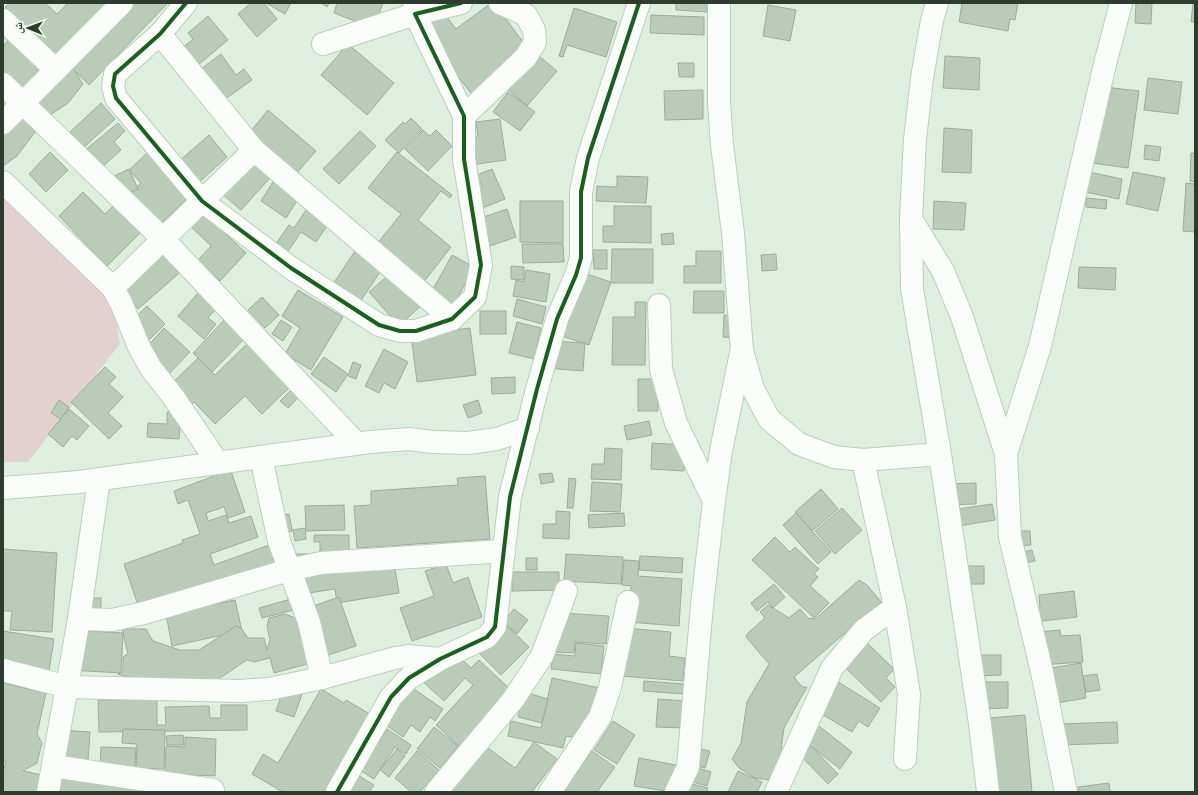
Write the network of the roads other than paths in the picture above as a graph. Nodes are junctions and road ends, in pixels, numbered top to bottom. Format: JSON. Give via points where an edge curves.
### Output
{"nodes":[{"id":1,"x":122,"y":3,"type":"edge"},
{"id":2,"x":186,"y":3,"type":"edge"},
{"id":3,"x":461,"y":3,"type":"edge"},
{"id":4,"x":500,"y":3,"type":"edge"},
{"id":5,"x":639,"y":3,"type":"edge"},
{"id":6,"x":937,"y":3,"type":"edge"},
{"id":7,"x":1121,"y":3,"type":"edge"},
{"id":8,"x":721,"y":6,"type":"edge"},
{"id":9,"x":414,"y":9,"type":"edge"},
{"id":10,"x":3,"y":20,"type":"edge"},
{"id":11,"x":160,"y":34,"type":"junction"},
{"id":12,"x":323,"y":44,"type":"dead end"},
{"id":13,"x":56,"y":70,"type":"junction"},
{"id":14,"x":3,"y":84,"type":"edge"},
{"id":15,"x":22,"y":103,"type":"junction"},
{"id":16,"x":464,"y":116,"type":"junction"},
{"id":17,"x":3,"y":123,"type":"edge"},
{"id":18,"x":254,"y":150,"type":"junction"},
{"id":19,"x":3,"y":182,"type":"edge"},
{"id":20,"x":202,"y":201,"type":"junction"},
{"id":21,"x":911,"y":220,"type":"junction"},
{"id":22,"x":163,"y":239,"type":"junction"},
{"id":23,"x":113,"y":288,"type":"junction"},
{"id":24,"x":659,"y":305,"type":"dead end"},
{"id":25,"x":452,"y":319,"type":"junction"},
{"id":26,"x":742,"y":350,"type":"junction"},
{"id":27,"x":528,"y":428,"type":"junction"},
{"id":28,"x":357,"y":444,"type":"junction"},
{"id":29,"x":940,"y":454,"type":"junction"},
{"id":30,"x":1006,"y":454,"type":"junction"},
{"id":31,"x":261,"y":457,"type":"junction"},
{"id":32,"x":863,"y":460,"type":"junction"},
{"id":33,"x":218,"y":463,"type":"junction"},
{"id":34,"x":99,"y":479,"type":"junction"},
{"id":35,"x":3,"y":488,"type":"edge"},
{"id":36,"x":714,"y":501,"type":"junction"},
{"id":37,"x":504,"y":551,"type":"junction"},
{"id":38,"x":289,"y":570,"type":"junction"},
{"id":39,"x":566,"y":591,"type":"dead end"},
{"id":40,"x":628,"y":602,"type":"dead end"},
{"id":41,"x":895,"y":606,"type":"junction"},
{"id":42,"x":79,"y":619,"type":"junction"},
{"id":43,"x":440,"y":659,"type":"junction"},
{"id":44,"x":3,"y":670,"type":"edge"},
{"id":45,"x":322,"y":678,"type":"junction"},
{"id":46,"x":68,"y":687,"type":"junction"},
{"id":47,"x":905,"y":759,"type":"dead end"},
{"id":48,"x":53,"y":766,"type":"junction"},
{"id":49,"x":213,"y":790,"type":"dead end"},
{"id":50,"x":48,"y":792,"type":"edge"},
{"id":51,"x":337,"y":792,"type":"edge"},
{"id":52,"x":436,"y":792,"type":"edge"},
{"id":53,"x":550,"y":792,"type":"edge"},
{"id":54,"x":676,"y":792,"type":"edge"},
{"id":55,"x":776,"y":792,"type":"edge"},
{"id":56,"x":988,"y":792,"type":"edge"},
{"id":57,"x":1066,"y":792,"type":"edge"}],
"edges":[{"from":1,"to":13,"type":"street"},
{"from":2,"to":11,"type":"street"},
{"from":3,"to":9,"type":"street"},
{"from":4,"to":16,"type":"street","via":[[526,15],[534,30],[535,42],[526,57]]},
{"from":5,"to":27,"type":"street","via":[[588,158],[581,192],[581,258],[557,319]]},
{"from":6,"to":21,"type":"street","via":[[922,78],[915,139]]},
{"from":7,"to":30,"type":"street","via":[[1040,346]]},
{"from":8,"to":26,"type":"street","via":[[719,103]]},
{"from":9,"to":12,"type":"street"},
{"from":9,"to":16,"type":"street"},
{"from":10,"to":13,"type":"street"},
{"from":11,"to":18,"type":"street"},
{"from":11,"to":20,"type":"street","via":[[115,74],[113,86],[116,98]]},
{"from":13,"to":15,"type":"street"},
{"from":14,"to":15,"type":"street"},
{"from":15,"to":17,"type":"street"},
{"from":15,"to":22,"type":"street"},
{"from":16,"to":25,"type":"street","via":[[464,159],[481,265],[475,297]]},
{"from":18,"to":20,"type":"street"},
{"from":18,"to":25,"type":"street"},
{"from":19,"to":23,"type":"street"},
{"from":20,"to":22,"type":"street"},
{"from":20,"to":25,"type":"street","via":[[291,268],[379,325],[400,331],[416,331]]},
{"from":21,"to":29,"type":"street","via":[[912,289]]},
{"from":21,"to":30,"type":"street","via":[[943,271],[962,317]]},
{"from":22,"to":23,"type":"street"},
{"from":22,"to":28,"type":"street"},
{"from":23,"to":33,"type":"street","via":[[150,367]]},
{"from":24,"to":36,"type":"street","via":[[661,369],[676,424]]},
{"from":26,"to":32,"type":"street","via":[[753,389],[769,419],[799,444],[834,457]]},
{"from":26,"to":36,"type":"street","via":[[721,451]]},
{"from":27,"to":28,"type":"street","via":[[496,439],[468,443],[409,439]]},
{"from":27,"to":37,"type":"street","via":[[510,497]]},
{"from":28,"to":31,"type":"street"},
{"from":29,"to":32,"type":"street"},
{"from":29,"to":56,"type":"street"},
{"from":30,"to":57,"type":"street","via":[[1010,537],[1042,672]]},
{"from":31,"to":33,"type":"street"},
{"from":31,"to":38,"type":"street","via":[[279,541]]},
{"from":32,"to":41,"type":"street"},
{"from":33,"to":34,"type":"street"},
{"from":34,"to":35,"type":"street"},
{"from":34,"to":42,"type":"street"},
{"from":36,"to":54,"type":"street","via":[[688,767]]},
{"from":37,"to":38,"type":"street","via":[[321,563]]},
{"from":37,"to":43,"type":"street","via":[[495,627],[487,637]]},
{"from":38,"to":42,"type":"street","via":[[144,613],[112,620]]},
{"from":38,"to":45,"type":"street","via":[[309,622]]},
{"from":39,"to":52,"type":"street","via":[[542,656],[513,700]]},
{"from":40,"to":53,"type":"street","via":[[610,686],[600,717]]},
{"from":41,"to":47,"type":"street","via":[[909,694]]},
{"from":41,"to":55,"type":"street","via":[[864,630],[832,668]]},
{"from":42,"to":46,"type":"street"},
{"from":43,"to":45,"type":"street","via":[[408,656],[395,658]]},
{"from":43,"to":51,"type":"street","via":[[409,678],[391,697]]},
{"from":44,"to":46,"type":"street"},
{"from":45,"to":46,"type":"street","via":[[240,691]]},
{"from":46,"to":48,"type":"street"},
{"from":48,"to":49,"type":"street"},
{"from":48,"to":50,"type":"street"}]}
